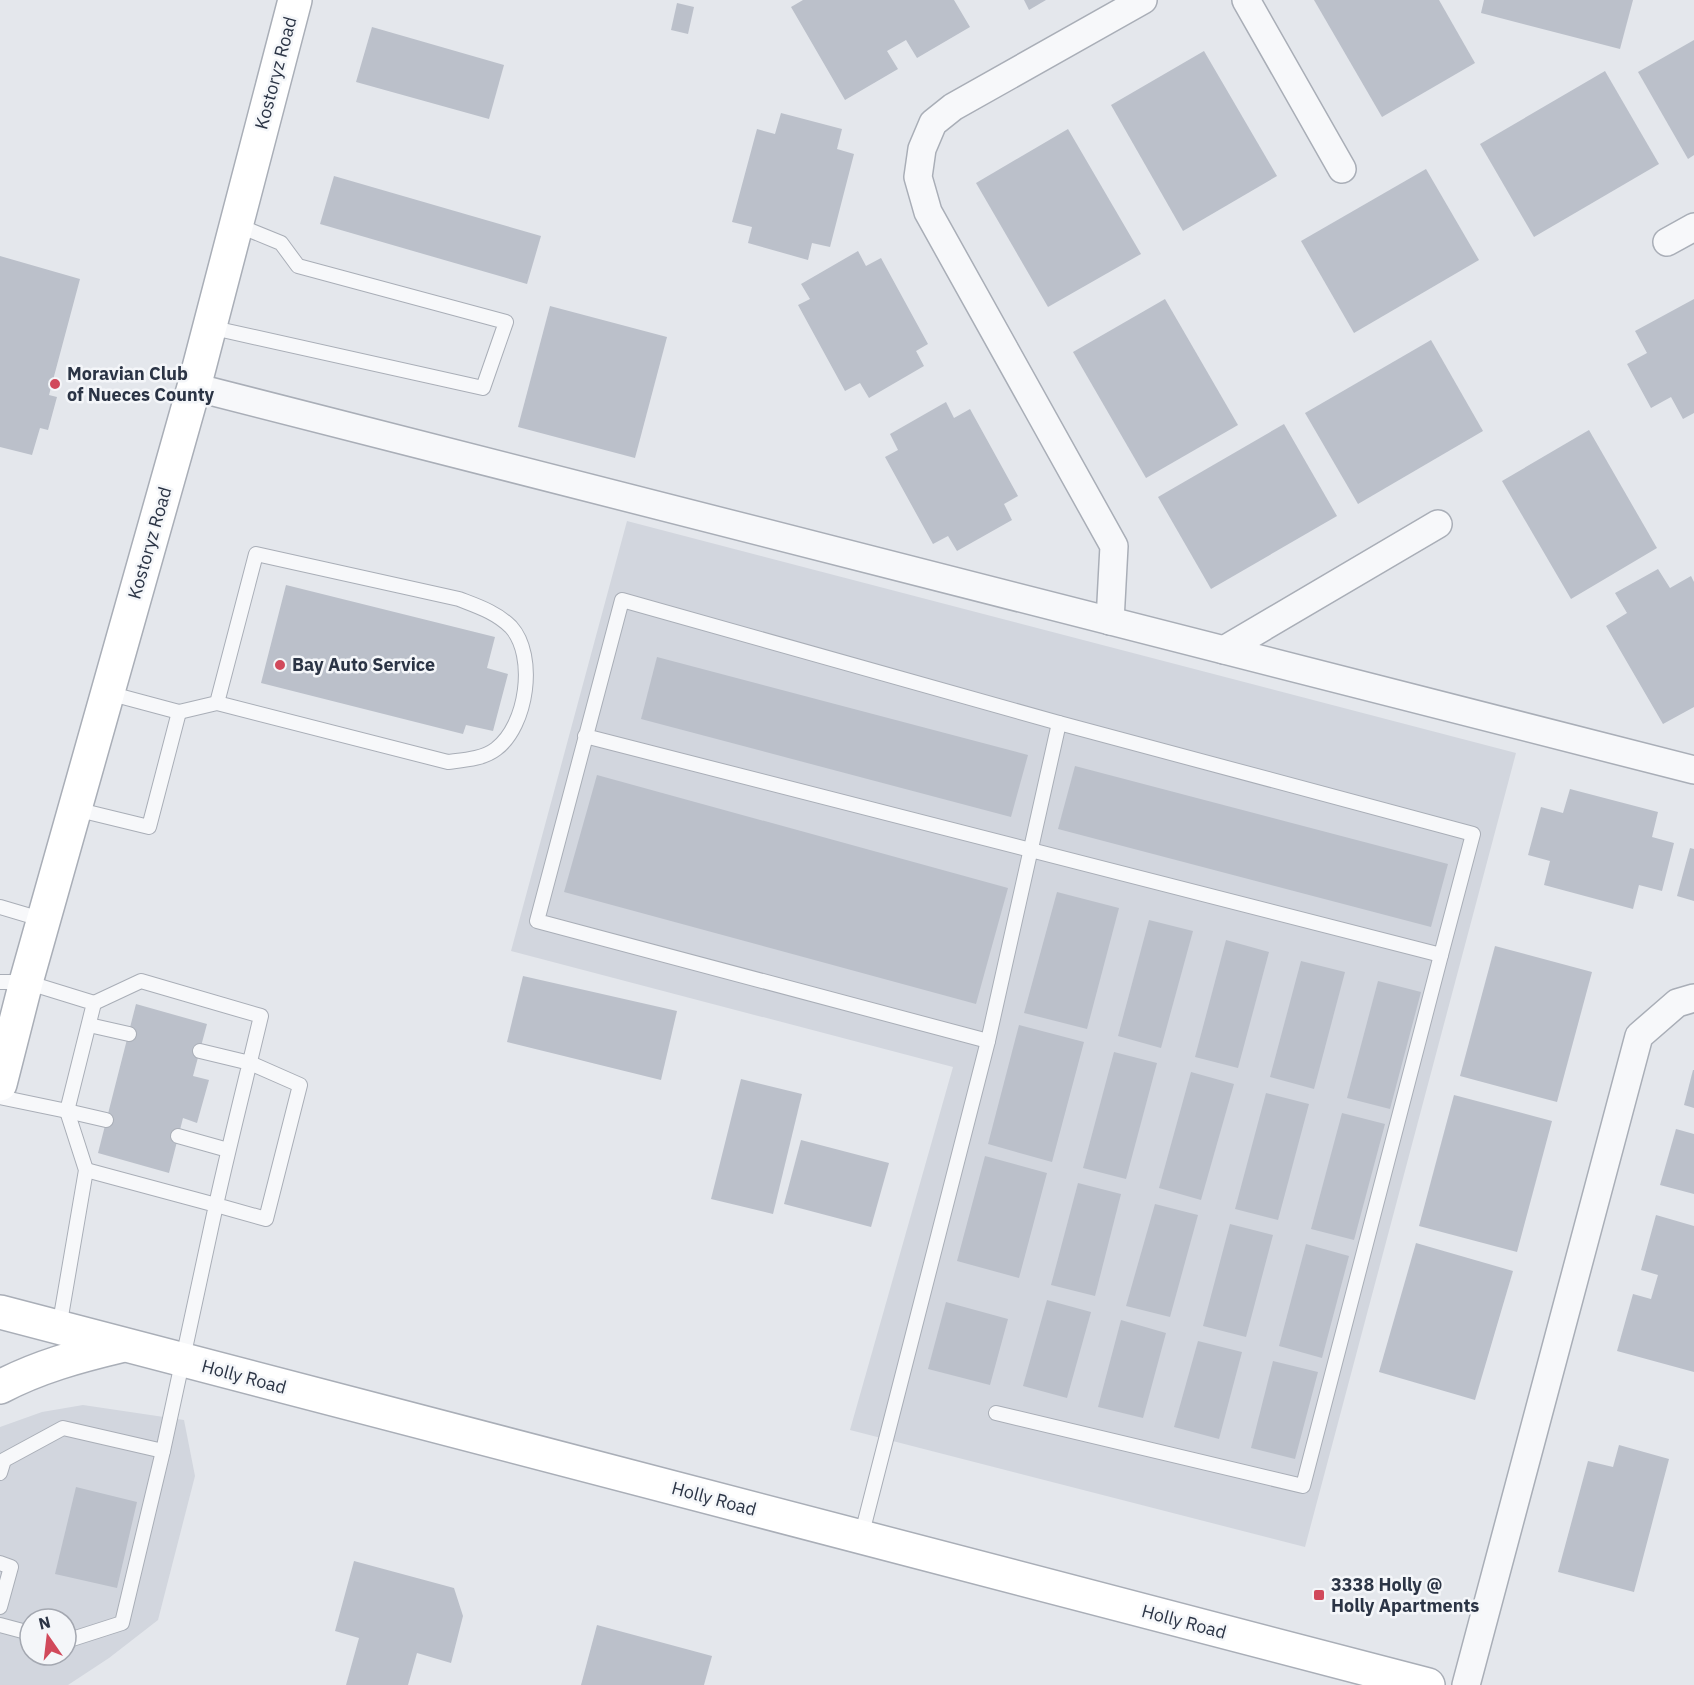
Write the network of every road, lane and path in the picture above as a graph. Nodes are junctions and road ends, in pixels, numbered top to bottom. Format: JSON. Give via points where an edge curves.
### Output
{"nodes":[{"id":1,"x":295,"y":0,"type":"edge"},
{"id":2,"x":1143,"y":0,"type":"edge"},
{"id":3,"x":1246,"y":0,"type":"edge"},
{"id":4,"x":1342,"y":169,"type":"dead end"},
{"id":5,"x":237,"y":225,"type":"junction"},
{"id":6,"x":1694,"y":227,"type":"edge"},
{"id":7,"x":1667,"y":242,"type":"dead end"},
{"id":8,"x":209,"y":327,"type":"junction"},
{"id":9,"x":194,"y":387,"type":"junction"},
{"id":10,"x":1438,"y":524,"type":"dead end"},
{"id":11,"x":1110,"y":621,"type":"junction"},
{"id":12,"x":1224,"y":650,"type":"junction"},
{"id":13,"x":108,"y":693,"type":"junction"},
{"id":14,"x":218,"y":703,"type":"junction"},
{"id":15,"x":179,"y":712,"type":"junction"},
{"id":16,"x":1059,"y":723,"type":"junction"},
{"id":17,"x":585,"y":736,"type":"junction"},
{"id":18,"x":1694,"y":770,"type":"edge"},
{"id":19,"x":75,"y":810,"type":"junction"},
{"id":20,"x":1032,"y":849,"type":"junction"},
{"id":21,"x":0,"y":907,"type":"edge"},
{"id":22,"x":44,"y":921,"type":"junction"},
{"id":23,"x":1441,"y":955,"type":"junction"},
{"id":24,"x":13,"y":982,"type":"edge"},
{"id":25,"x":1694,"y":998,"type":"edge"},
{"id":26,"x":94,"y":1003,"type":"junction"},
{"id":27,"x":89,"y":1025,"type":"junction"},
{"id":28,"x":129,"y":1034,"type":"dead end"},
{"id":29,"x":988,"y":1041,"type":"junction"},
{"id":30,"x":200,"y":1051,"type":"dead end"},
{"id":31,"x":250,"y":1063,"type":"junction"},
{"id":32,"x":0,"y":1084,"type":"edge"},
{"id":33,"x":0,"y":1097,"type":"edge"},
{"id":34,"x":67,"y":1111,"type":"junction"},
{"id":35,"x":106,"y":1120,"type":"dead end"},
{"id":36,"x":178,"y":1136,"type":"dead end"},
{"id":37,"x":228,"y":1150,"type":"junction"},
{"id":38,"x":86,"y":1170,"type":"junction"},
{"id":39,"x":216,"y":1205,"type":"junction"},
{"id":40,"x":0,"y":1312,"type":"edge"},
{"id":41,"x":59,"y":1328,"type":"junction"},
{"id":42,"x":124,"y":1345,"type":"junction"},
{"id":43,"x":182,"y":1360,"type":"junction"},
{"id":44,"x":0,"y":1388,"type":"edge"},
{"id":45,"x":996,"y":1413,"type":"dead end"},
{"id":46,"x":163,"y":1451,"type":"junction"},
{"id":47,"x":0,"y":1473,"type":"edge"},
{"id":48,"x":861,"y":1537,"type":"junction"},
{"id":49,"x":0,"y":1563,"type":"edge"},
{"id":50,"x":0,"y":1607,"type":"edge"},
{"id":51,"x":0,"y":1625,"type":"edge"},
{"id":52,"x":18,"y":1630,"type":"edge"},
{"id":53,"x":78,"y":1637,"type":"edge"},
{"id":54,"x":1428,"y":1685,"type":"edge"},
{"id":55,"x":1466,"y":1685,"type":"edge"}],
"edges":[{"from":1,"to":5,"type":"main road","name":"Kostoryz Road"},
{"from":2,"to":11,"type":"street","via":[[946,112],[933,123],[922,149],[918,177],[928,212],[1114,546]]},
{"from":3,"to":4,"type":"street"},
{"from":5,"to":8,"type":"main road","name":"Kostoryz Road"},
{"from":5,"to":8,"type":"lane","via":[[281,243],[298,266],[506,322],[483,388]]},
{"from":6,"to":7,"type":"street"},
{"from":8,"to":9,"type":"main road","name":"Kostoryz Road"},
{"from":9,"to":11,"type":"street"},
{"from":9,"to":13,"type":"main road","name":"Kostoryz Road"},
{"from":10,"to":12,"type":"street"},
{"from":11,"to":12,"type":"street"},
{"from":12,"to":18,"type":"street"},
{"from":13,"to":15,"type":"lane"},
{"from":13,"to":19,"type":"main road","name":"Kostoryz Road"},
{"from":14,"to":14,"type":"lane","via":[[448,762],[473,759],[496,749],[513,729],[523,702],[527,669],[522,647],[511,628],[489,610],[459,599],[256,554]]},
{"from":14,"to":15,"type":"lane"},
{"from":15,"to":19,"type":"lane","via":[[149,827]]},
{"from":16,"to":17,"type":"lane","via":[[622,600]]},
{"from":16,"to":20,"type":"lane"},
{"from":16,"to":23,"type":"lane","via":[[1473,834]]},
{"from":17,"to":20,"type":"lane"},
{"from":17,"to":29,"type":"lane","via":[[537,921]]},
{"from":19,"to":22,"type":"main road","name":"Kostoryz Road"},
{"from":20,"to":23,"type":"lane"},
{"from":20,"to":29,"type":"lane"},
{"from":21,"to":22,"type":"lane"},
{"from":22,"to":24,"type":"main road","name":"Kostoryz Road"},
{"from":23,"to":45,"type":"lane","via":[[1303,1486]]},
{"from":24,"to":26,"type":"lane"},
{"from":24,"to":32,"type":"main road","name":"Kostoryz Road"},
{"from":25,"to":55,"type":"street","via":[[1677,1003],[1639,1036]]},
{"from":26,"to":27,"type":"lane"},
{"from":26,"to":31,"type":"lane","via":[[141,981],[261,1016]]},
{"from":27,"to":28,"type":"lane"},
{"from":27,"to":34,"type":"lane"},
{"from":29,"to":48,"type":"lane"},
{"from":30,"to":31,"type":"lane"},
{"from":31,"to":37,"type":"lane"},
{"from":31,"to":39,"type":"lane","via":[[300,1085],[266,1219]]},
{"from":33,"to":34,"type":"lane"},
{"from":34,"to":35,"type":"lane"},
{"from":34,"to":38,"type":"lane"},
{"from":36,"to":37,"type":"lane"},
{"from":37,"to":39,"type":"lane"},
{"from":38,"to":39,"type":"lane"},
{"from":38,"to":41,"type":"lane"},
{"from":39,"to":43,"type":"lane"},
{"from":40,"to":41,"type":"main road","name":"Holly Road"},
{"from":41,"to":42,"type":"main road","name":"Holly Road"},
{"from":42,"to":43,"type":"main road","name":"Holly Road"},
{"from":42,"to":44,"type":"main road","via":[[67,1359]]},
{"from":43,"to":46,"type":"lane"},
{"from":43,"to":48,"type":"main road","name":"Holly Road"},
{"from":46,"to":47,"type":"lane","via":[[63,1428],[4,1460]]},
{"from":46,"to":53,"type":"lane","via":[[122,1623]]},
{"from":48,"to":54,"type":"main road","name":"Holly Road"},
{"from":49,"to":50,"type":"lane","via":[[11,1567]]},
{"from":51,"to":52,"type":"lane"}]}
